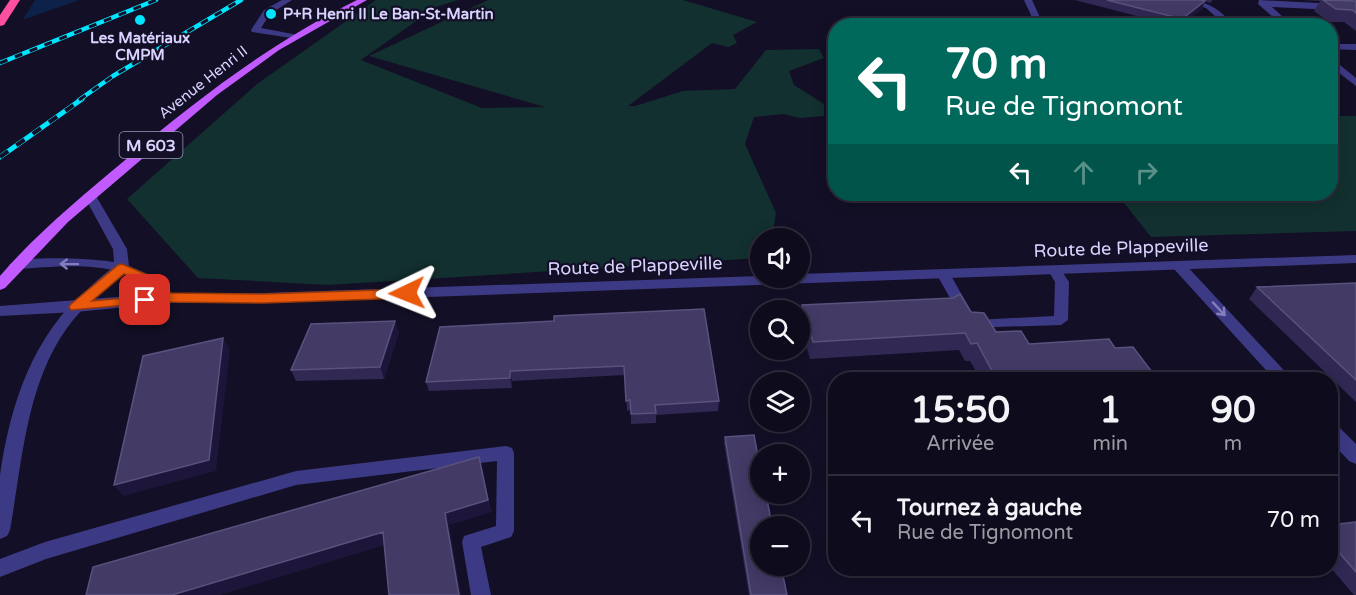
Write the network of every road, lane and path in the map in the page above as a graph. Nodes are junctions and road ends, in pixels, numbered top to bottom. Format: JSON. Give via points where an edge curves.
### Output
{"nodes":[{"id":1,"x":15,"y":0,"type":"edge"},
{"id":2,"x":288,"y":0,"type":"edge"},
{"id":3,"x":363,"y":0,"type":"edge"},
{"id":4,"x":1028,"y":0,"type":"edge"},
{"id":5,"x":1184,"y":0,"type":"edge"},
{"id":6,"x":1261,"y":2,"type":"edge"},
{"id":7,"x":1356,"y":8,"type":"edge"},
{"id":8,"x":1036,"y":18,"type":"edge"},
{"id":9,"x":1223,"y":18,"type":"edge"},
{"id":10,"x":1280,"y":18,"type":"edge"},
{"id":11,"x":0,"y":23,"type":"edge"},
{"id":12,"x":295,"y":37,"type":"junction"},
{"id":13,"x":1338,"y":46,"type":"edge"},
{"id":14,"x":1356,"y":47,"type":"edge"},
{"id":15,"x":1338,"y":67,"type":"edge"},
{"id":16,"x":1356,"y":83,"type":"edge"},
{"id":17,"x":90,"y":196,"type":"junction"},
{"id":18,"x":1356,"y":259,"type":"edge"},
{"id":19,"x":16,"y":265,"type":"junction"},
{"id":20,"x":1179,"y":266,"type":"junction"},
{"id":21,"x":122,"y":268,"type":"junction"},
{"id":22,"x":1054,"y":270,"type":"junction"},
{"id":23,"x":944,"y":275,"type":"junction"},
{"id":24,"x":0,"y":285,"type":"edge"},
{"id":25,"x":167,"y":298,"type":"junction"},
{"id":26,"x":76,"y":307,"type":"junction"},
{"id":27,"x":0,"y":311,"type":"edge"},
{"id":28,"x":1278,"y":372,"type":"edge"},
{"id":29,"x":1338,"y":437,"type":"edge"},
{"id":30,"x":1356,"y":456,"type":"edge"},
{"id":31,"x":0,"y":530,"type":"edge"},
{"id":32,"x":0,"y":568,"type":"edge"},
{"id":33,"x":481,"y":595,"type":"edge"}],
"edges":[{"from":1,"to":11,"type":"highway"},
{"from":2,"to":12,"type":"street","via":[[267,12],[255,30]]},
{"from":3,"to":12,"type":"main road","name":"Avenue Henri II","number":"M 603"},
{"from":4,"to":8,"type":"lane"},
{"from":5,"to":9,"type":"lane","via":[[1209,6]]},
{"from":6,"to":7,"type":"street"},
{"from":6,"to":10,"type":"street"},
{"from":12,"to":17,"type":"main road","name":"Avenue Henri II","number":"M 603","via":[[212,94]]},
{"from":13,"to":14,"type":"lane"},
{"from":15,"to":16,"type":"street"},
{"from":17,"to":19,"type":"main road","name":"Avenue Henri II","number":"M 603"},
{"from":17,"to":21,"type":"street","via":[[120,249]]},
{"from":18,"to":20,"type":"street","name":"Route de Plappeville"},
{"from":21,"to":19,"type":"street","one_way":true},
{"from":19,"to":24,"type":"main road","name":"Avenue Henri II","number":"M 603"},
{"from":20,"to":22,"type":"street","name":"Route de Plappeville"},
{"from":20,"to":28,"type":"street","one_way":true},
{"from":21,"to":25,"type":"street","via":[[153,282]]},
{"from":21,"to":26,"type":"street"},
{"from":22,"to":23,"type":"street","name":"Route de Plappeville"},
{"from":22,"to":23,"type":"lane","via":[[1062,282],[1061,320],[972,325]]},
{"from":23,"to":25,"type":"street","name":"Route de Plappeville"},
{"from":25,"to":26,"type":"street","name":"Route de Plappeville"},
{"from":26,"to":27,"type":"street","name":"Route de Plappeville"},
{"from":26,"to":31,"type":"street","via":[[54,334],[29,384]]},
{"from":29,"to":30,"type":"street"},
{"from":32,"to":33,"type":"lane","via":[[45,550],[296,478],[506,453],[505,531],[471,542]]}]}
